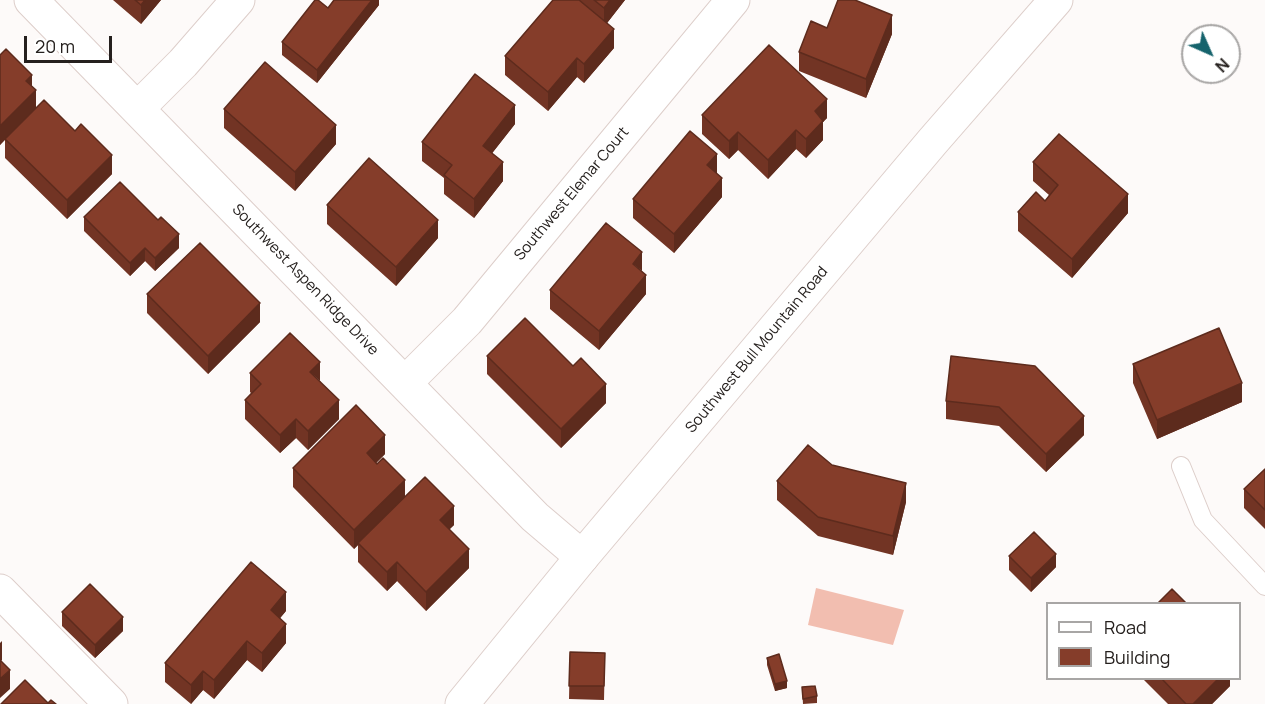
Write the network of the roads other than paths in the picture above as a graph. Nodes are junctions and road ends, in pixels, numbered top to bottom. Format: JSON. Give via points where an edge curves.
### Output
{"nodes":[{"id":1,"x":31,"y":0,"type":"edge"},
{"id":2,"x":238,"y":0,"type":"edge"},
{"id":3,"x":733,"y":0,"type":"edge"},
{"id":4,"x":1056,"y":0,"type":"edge"},
{"id":5,"x":138,"y":108,"type":"junction"},
{"id":6,"x":405,"y":383,"type":"junction"},
{"id":7,"x":1181,"y":466,"type":"dead end"},
{"id":8,"x":582,"y":557,"type":"junction"},
{"id":9,"x":1265,"y":586,"type":"edge"},
{"id":10,"x":0,"y":591,"type":"edge"},
{"id":11,"x":111,"y":704,"type":"edge"},
{"id":12,"x":462,"y":704,"type":"edge"}],
"edges":[{"from":1,"to":5,"type":"street","name":"Southwest Aspen Ridge Drive"},
{"from":2,"to":5,"type":"street"},
{"from":3,"to":6,"type":"street","name":"Southwest Elemar Court","via":[[467,321]]},
{"from":4,"to":8,"type":"street","name":"Southwest Bull Mountain Road"},
{"from":5,"to":6,"type":"street","name":"Southwest Aspen Ridge Drive"},
{"from":6,"to":8,"type":"street","name":"Southwest Aspen Ridge Drive","via":[[535,517]]},
{"from":7,"to":9,"type":"lane","via":[[1203,520]]},
{"from":8,"to":12,"type":"street","name":"Southwest Bull Mountain Road"},
{"from":10,"to":11,"type":"street"}]}
